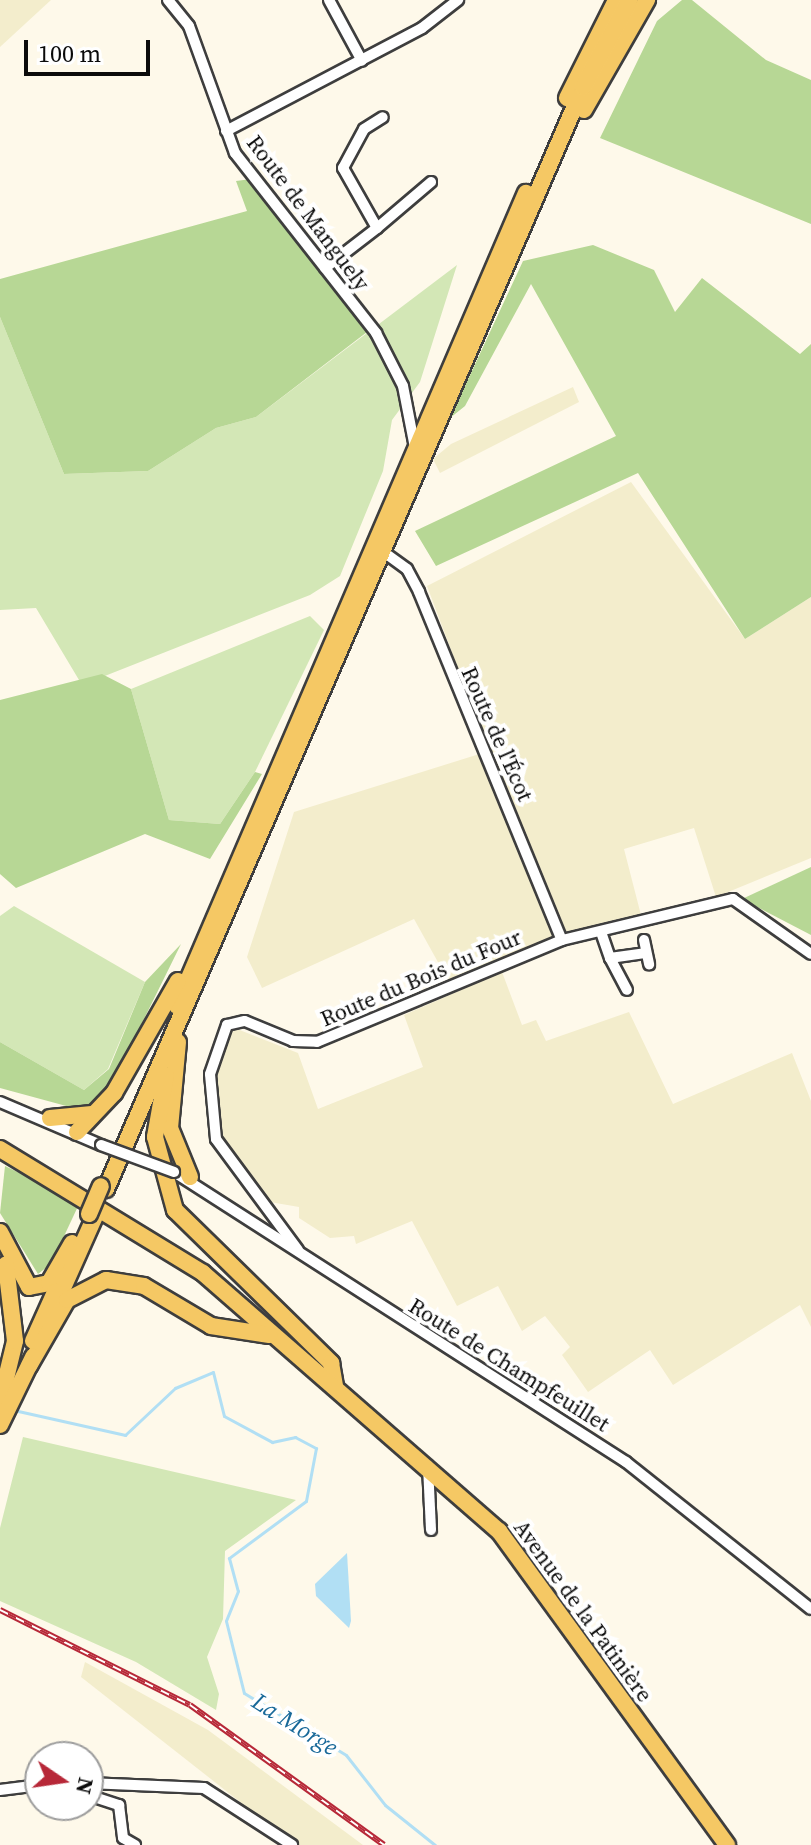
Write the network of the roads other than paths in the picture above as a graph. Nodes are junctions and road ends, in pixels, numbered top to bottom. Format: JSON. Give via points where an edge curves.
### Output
{"nodes":[{"id":1,"x":168,"y":0,"type":"edge"},
{"id":2,"x":329,"y":0,"type":"edge"},
{"id":3,"x":458,"y":0,"type":"edge"},
{"id":4,"x":606,"y":0,"type":"edge"},
{"id":5,"x":616,"y":0,"type":"edge"},
{"id":6,"x":630,"y":0,"type":"edge"},
{"id":7,"x":647,"y":0,"type":"edge"},
{"id":8,"x":590,"y":46,"type":"junction"},
{"id":9,"x":362,"y":61,"type":"junction"},
{"id":10,"x":383,"y":117,"type":"dead end"},
{"id":11,"x":226,"y":131,"type":"junction"},
{"id":12,"x":552,"y":158,"type":"junction"},
{"id":13,"x":431,"y":182,"type":"dead end"},
{"id":14,"x":377,"y":228,"type":"junction"},
{"id":15,"x":325,"y":268,"type":"junction"},
{"id":16,"x":415,"y":448,"type":"junction"},
{"id":17,"x":385,"y":553,"type":"junction"},
{"id":18,"x":224,"y":895,"type":"junction"},
{"id":19,"x":601,"y":932,"type":"junction"},
{"id":20,"x":562,"y":940,"type":"junction"},
{"id":21,"x":644,"y":940,"type":"dead end"},
{"id":22,"x":811,"y":954,"type":"edge"},
{"id":23,"x":610,"y":958,"type":"junction"},
{"id":24,"x":627,"y":990,"type":"dead end"},
{"id":25,"x":189,"y":1006,"type":"junction"},
{"id":26,"x":179,"y":1037,"type":"junction"},
{"id":27,"x":0,"y":1102,"type":"edge"},
{"id":28,"x":94,"y":1113,"type":"junction"},
{"id":29,"x":50,"y":1118,"type":"junction"},
{"id":30,"x":77,"y":1132,"type":"junction"},
{"id":31,"x":1,"y":1150,"type":"edge"},
{"id":32,"x":182,"y":1174,"type":"junction"},
{"id":33,"x":99,"y":1202,"type":"junction"},
{"id":34,"x":0,"y":1232,"type":"edge"},
{"id":35,"x":0,"y":1249,"type":"edge"},
{"id":36,"x":298,"y":1250,"type":"junction"},
{"id":37,"x":234,"y":1299,"type":"junction"},
{"id":38,"x":220,"y":1328,"type":"junction"},
{"id":39,"x":281,"y":1340,"type":"junction"},
{"id":40,"x":29,"y":1366,"type":"junction"},
{"id":41,"x":335,"y":1386,"type":"junction"},
{"id":42,"x":0,"y":1403,"type":"edge"},
{"id":43,"x":0,"y":1412,"type":"edge"},
{"id":44,"x":0,"y":1425,"type":"edge"},
{"id":45,"x":428,"y":1466,"type":"junction"},
{"id":46,"x":431,"y":1530,"type":"dead end"},
{"id":47,"x":811,"y":1609,"type":"edge"},
{"id":48,"x":104,"y":1784,"type":"edge"},
{"id":49,"x":24,"y":1787,"type":"edge"},
{"id":50,"x":0,"y":1790,"type":"edge"},
{"id":51,"x":104,"y":1800,"type":"edge"},
{"id":52,"x":135,"y":1845,"type":"edge"},
{"id":53,"x":292,"y":1845,"type":"edge"},
{"id":54,"x":727,"y":1845,"type":"edge"}],
"edges":[{"from":1,"to":11,"type":"street","name":"Route de Manguely","via":[[189,26]]},
{"from":2,"to":9,"type":"street"},
{"from":3,"to":9,"type":"street"},
{"from":4,"to":8,"type":"main road"},
{"from":5,"to":8,"type":"main road"},
{"from":6,"to":12,"type":"main road"},
{"from":7,"to":12,"type":"main road"},
{"from":8,"to":16,"type":"main road"},
{"from":9,"to":11,"type":"street"},
{"from":10,"to":14,"type":"street","via":[[364,129],[343,168]]},
{"from":11,"to":15,"type":"street","name":"Route de Manguely"},
{"from":12,"to":17,"type":"main road"},
{"from":13,"to":14,"type":"street"},
{"from":14,"to":15,"type":"street"},
{"from":15,"to":16,"type":"street","name":"Route de Manguely","via":[[376,333],[403,386]]},
{"from":16,"to":18,"type":"main road"},
{"from":17,"to":20,"type":"street","name":"Route de l'Écot","via":[[407,569],[419,592]]},
{"from":17,"to":25,"type":"main road"},
{"from":18,"to":28,"type":"main road","via":[[114,1093]]},
{"from":18,"to":33,"type":"main road"},
{"from":19,"to":20,"type":"street","name":"Route du Bois du Four"},
{"from":19,"to":22,"type":"street","name":"Route du Bois du Four","via":[[733,899]]},
{"from":19,"to":23,"type":"street"},
{"from":20,"to":36,"type":"street","name":"Route du Bois du Four","via":[[317,1042],[293,1041],[245,1021],[227,1025],[210,1074],[216,1139]]},
{"from":21,"to":23,"type":"street","via":[[647,958]]},
{"from":23,"to":24,"type":"street"},
{"from":25,"to":26,"type":"main road"},
{"from":25,"to":33,"type":"main road"},
{"from":26,"to":32,"type":"main road","via":[[170,1128]]},
{"from":26,"to":41,"type":"main road","via":[[155,1137],[165,1191],[193,1231],[331,1363]]},
{"from":27,"to":29,"type":"street","name":"Route de Champfeuillet"},
{"from":28,"to":29,"type":"main road"},
{"from":28,"to":30,"type":"main road"},
{"from":29,"to":30,"type":"street","name":"Route de Champfeuillet"},
{"from":30,"to":32,"type":"street","name":"Route de Champfeuillet","bridge":true},
{"from":31,"to":33,"type":"main road","name":"Avenue de la Patinière"},
{"from":32,"to":36,"type":"street","name":"Route de Champfeuillet"},
{"from":33,"to":34,"type":"main road","via":[[41,1288],[23,1283]]},
{"from":33,"to":37,"type":"main road","name":"Avenue de la Patinière"},
{"from":33,"to":40,"type":"main road"},
{"from":33,"to":43,"type":"main road"},
{"from":35,"to":42,"type":"main road","via":[[16,1314]]},
{"from":36,"to":47,"type":"street","name":"Route de Champfeuillet","via":[[626,1462]]},
{"from":37,"to":38,"type":"main road"},
{"from":37,"to":39,"type":"main road","name":"Avenue de la Patinière"},
{"from":38,"to":39,"type":"main road"},
{"from":38,"to":40,"type":"main road","via":[[144,1286],[94,1282],[67,1300]]},
{"from":39,"to":41,"type":"main road","name":"Avenue de la Patinière"},
{"from":40,"to":44,"type":"main road"},
{"from":41,"to":45,"type":"main road","name":"Avenue de la Patinière"},
{"from":45,"to":46,"type":"street"},
{"from":45,"to":54,"type":"main road","name":"Avenue de la Patinière","via":[[499,1531]]},
{"from":48,"to":53,"type":"street","via":[[204,1788]]},
{"from":49,"to":50,"type":"street"},
{"from":51,"to":52,"type":"street","via":[[119,1805],[123,1838]]}]}
